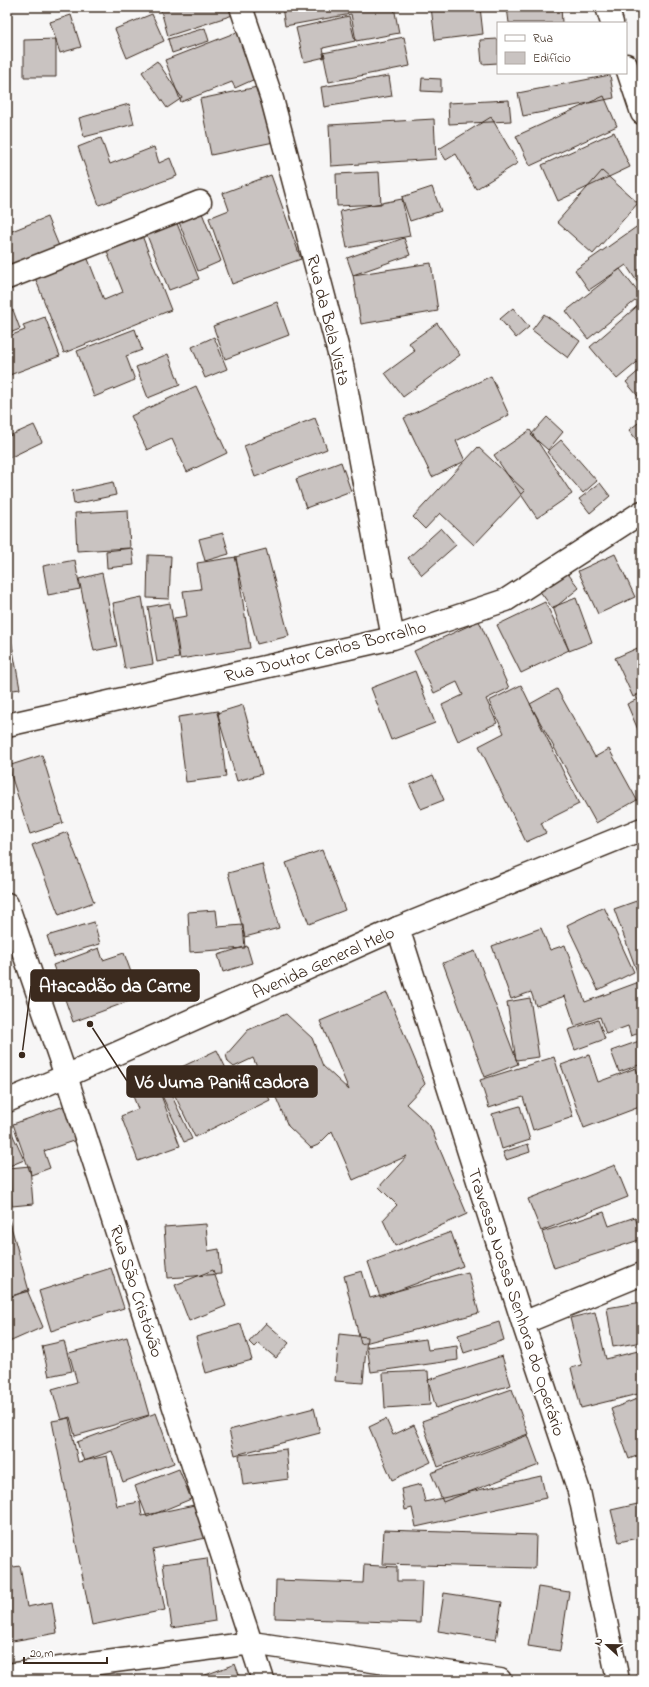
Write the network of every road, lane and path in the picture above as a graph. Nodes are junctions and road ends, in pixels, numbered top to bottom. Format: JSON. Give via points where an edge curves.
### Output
{"nodes":[{"id":1,"x":242,"y":7,"type":"edge"},
{"id":2,"x":607,"y":7,"type":"edge"},
{"id":3,"x":612,"y":22,"type":"edge"},
{"id":4,"x":627,"y":68,"type":"edge"},
{"id":5,"x":642,"y":113,"type":"edge"},
{"id":6,"x":200,"y":202,"type":"dead end"},
{"id":7,"x":7,"y":278,"type":"edge"},
{"id":8,"x":642,"y":512,"type":"edge"},
{"id":9,"x":393,"y":638,"type":"junction"},
{"id":10,"x":7,"y":725,"type":"edge"},
{"id":11,"x":642,"y":829,"type":"edge"},
{"id":12,"x":7,"y":904,"type":"edge"},
{"id":13,"x":398,"y":928,"type":"junction"},
{"id":14,"x":66,"y":1076,"type":"junction"},
{"id":15,"x":7,"y":1101,"type":"edge"},
{"id":16,"x":642,"y":1274,"type":"edge"},
{"id":17,"x":523,"y":1323,"type":"junction"},
{"id":18,"x":252,"y":1643,"type":"junction"},
{"id":19,"x":7,"y":1675,"type":"edge"},
{"id":20,"x":263,"y":1680,"type":"edge"},
{"id":21,"x":500,"y":1680,"type":"edge"},
{"id":22,"x":618,"y":1680,"type":"edge"}],
"edges":[{"from":1,"to":9,"type":"street","name":"Rua da Bela Vista","via":[[272,100],[342,364]]},
{"from":2,"to":3,"type":"street"},
{"from":4,"to":5,"type":"street"},
{"from":6,"to":7,"type":"street"},
{"from":8,"to":9,"type":"street","name":"Rua Doutor Carlos Borralho","via":[[506,600]]},
{"from":9,"to":10,"type":"street","name":"Rua Doutor Carlos Borralho"},
{"from":11,"to":13,"type":"street","name":"Avenida General Melo"},
{"from":12,"to":14,"type":"street","name":"Rua São Cristóvão"},
{"from":13,"to":14,"type":"street","name":"Avenida General Melo"},
{"from":13,"to":17,"type":"street","name":"Travessa Nossa Senhora do Operário"},
{"from":14,"to":15,"type":"street","name":"Avenida General Melo"},
{"from":14,"to":18,"type":"street","name":"Rua São Cristóvão"},
{"from":16,"to":17,"type":"street"},
{"from":17,"to":22,"type":"street","name":"Travessa Nossa Senhora do Operário","via":[[579,1492]]},
{"from":18,"to":19,"type":"street"},
{"from":18,"to":20,"type":"street","name":"Rua São Cristóvão"},
{"from":18,"to":21,"type":"street"}]}
